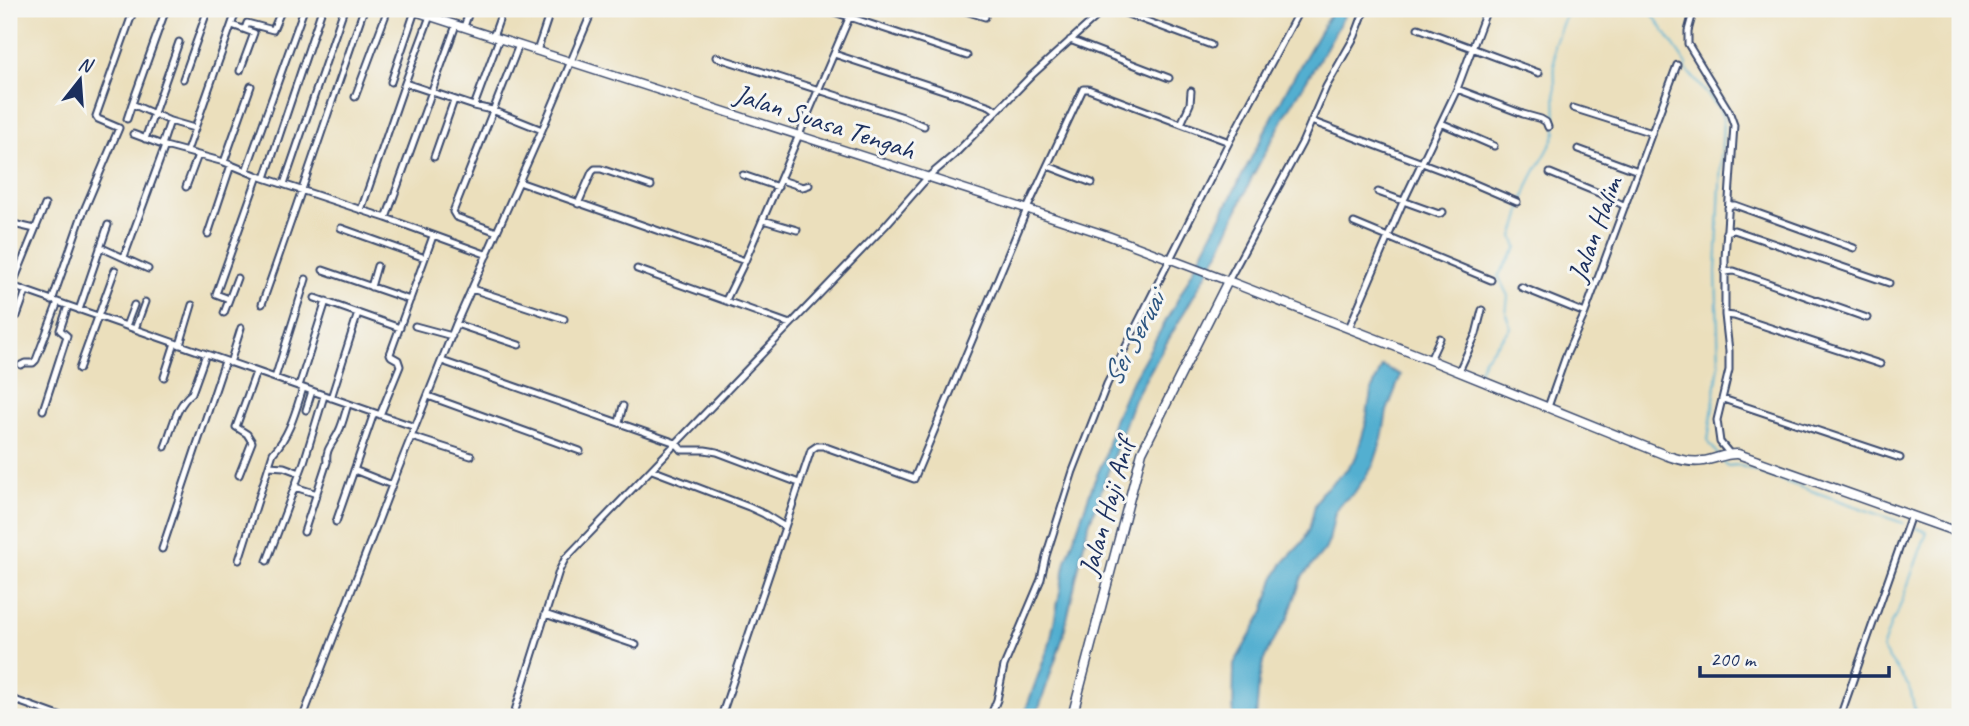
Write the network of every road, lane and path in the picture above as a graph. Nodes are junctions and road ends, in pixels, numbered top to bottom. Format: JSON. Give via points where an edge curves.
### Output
{"nodes":[{"id":1,"x":134,"y":9,"type":"edge"},
{"id":2,"x":166,"y":9,"type":"edge"},
{"id":3,"x":208,"y":9,"type":"edge"},
{"id":4,"x":237,"y":9,"type":"edge"},
{"id":5,"x":282,"y":9,"type":"edge"},
{"id":6,"x":304,"y":9,"type":"edge"},
{"id":7,"x":322,"y":9,"type":"edge"},
{"id":8,"x":344,"y":9,"type":"edge"},
{"id":9,"x":364,"y":9,"type":"edge"},
{"id":10,"x":388,"y":9,"type":"edge"},
{"id":11,"x":442,"y":9,"type":"edge"},
{"id":12,"x":470,"y":9,"type":"edge"},
{"id":13,"x":503,"y":9,"type":"edge"},
{"id":14,"x":551,"y":9,"type":"edge"},
{"id":15,"x":593,"y":9,"type":"edge"},
{"id":16,"x":825,"y":9,"type":"edge"},
{"id":17,"x":853,"y":9,"type":"edge"},
{"id":18,"x":959,"y":9,"type":"edge"},
{"id":19,"x":1105,"y":9,"type":"edge"},
{"id":20,"x":1114,"y":9,"type":"edge"},
{"id":21,"x":1300,"y":9,"type":"edge"},
{"id":22,"x":1365,"y":9,"type":"edge"},
{"id":23,"x":1487,"y":9,"type":"edge"},
{"id":24,"x":1694,"y":9,"type":"edge"},
{"id":25,"x":417,"y":10,"type":"edge"},
{"id":26,"x":430,"y":16,"type":"junction"},
{"id":27,"x":850,"y":16,"type":"junction"},
{"id":28,"x":985,"y":17,"type":"dead end"},
{"id":29,"x":439,"y":19,"type":"junction"},
{"id":30,"x":232,"y":24,"type":"junction"},
{"id":31,"x":460,"y":26,"type":"junction"},
{"id":32,"x":1418,"y":28,"type":"dead end"},
{"id":33,"x":245,"y":29,"type":"junction"},
{"id":34,"x":496,"y":38,"type":"junction"},
{"id":35,"x":1070,"y":40,"type":"junction"},
{"id":36,"x":179,"y":42,"type":"dead end"},
{"id":37,"x":519,"y":45,"type":"junction"},
{"id":38,"x":1211,"y":45,"type":"dead end"},
{"id":39,"x":1473,"y":49,"type":"junction"},
{"id":40,"x":537,"y":51,"type":"junction"},
{"id":41,"x":834,"y":54,"type":"junction"},
{"id":42,"x":967,"y":56,"type":"dead end"},
{"id":43,"x":716,"y":57,"type":"dead end"},
{"id":44,"x":570,"y":62,"type":"junction"},
{"id":45,"x":1677,"y":65,"type":"dead end"},
{"id":46,"x":240,"y":71,"type":"dead end"},
{"id":47,"x":1539,"y":73,"type":"dead end"},
{"id":48,"x":1169,"y":78,"type":"dead end"},
{"id":49,"x":183,"y":79,"type":"dead end"},
{"id":50,"x":391,"y":82,"type":"dead end"},
{"id":51,"x":405,"y":83,"type":"junction"},
{"id":52,"x":251,"y":86,"type":"dead end"},
{"id":53,"x":1457,"y":89,"type":"junction"},
{"id":54,"x":818,"y":91,"type":"junction"},
{"id":55,"x":1191,"y":91,"type":"dead end"},
{"id":56,"x":432,"y":93,"type":"junction"},
{"id":57,"x":355,"y":97,"type":"dead end"},
{"id":58,"x":454,"y":100,"type":"junction"},
{"id":59,"x":132,"y":104,"type":"junction"},
{"id":60,"x":474,"y":106,"type":"junction"},
{"id":61,"x":1573,"y":108,"type":"dead end"},
{"id":62,"x":994,"y":109,"type":"junction"},
{"id":63,"x":492,"y":110,"type":"junction"},
{"id":64,"x":154,"y":114,"type":"junction"},
{"id":65,"x":127,"y":120,"type":"dead end"},
{"id":66,"x":170,"y":121,"type":"junction"},
{"id":67,"x":1311,"y":121,"type":"junction"},
{"id":68,"x":1441,"y":123,"type":"junction"},
{"id":69,"x":1181,"y":124,"type":"junction"},
{"id":70,"x":924,"y":126,"type":"dead end"},
{"id":71,"x":1548,"y":127,"type":"dead end"},
{"id":72,"x":194,"y":128,"type":"junction"},
{"id":73,"x":542,"y":130,"type":"junction"},
{"id":74,"x":1652,"y":132,"type":"junction"},
{"id":75,"x":133,"y":134,"type":"dead end"},
{"id":76,"x":800,"y":135,"type":"junction"},
{"id":77,"x":145,"y":139,"type":"junction"},
{"id":78,"x":1229,"y":142,"type":"junction"},
{"id":79,"x":163,"y":145,"type":"junction"},
{"id":80,"x":1494,"y":146,"type":"dead end"},
{"id":81,"x":1578,"y":149,"type":"dead end"},
{"id":82,"x":187,"y":151,"type":"junction"},
{"id":83,"x":198,"y":155,"type":"junction"},
{"id":84,"x":434,"y":157,"type":"dead end"},
{"id":85,"x":224,"y":162,"type":"junction"},
{"id":86,"x":1422,"y":163,"type":"junction"},
{"id":87,"x":231,"y":165,"type":"junction"},
{"id":88,"x":1048,"y":166,"type":"junction"},
{"id":89,"x":246,"y":171,"type":"junction"},
{"id":90,"x":1638,"y":171,"type":"junction"},
{"id":91,"x":1550,"y":173,"type":"dead end"},
{"id":92,"x":743,"y":175,"type":"dead end"},
{"id":93,"x":261,"y":177,"type":"junction"},
{"id":94,"x":928,"y":177,"type":"junction"},
{"id":95,"x":781,"y":180,"type":"junction"},
{"id":96,"x":519,"y":182,"type":"junction"},
{"id":97,"x":1092,"y":183,"type":"dead end"},
{"id":98,"x":285,"y":184,"type":"junction"},
{"id":99,"x":809,"y":185,"type":"dead end"},
{"id":100,"x":650,"y":186,"type":"dead end"},
{"id":101,"x":186,"y":187,"type":"dead end"},
{"id":102,"x":778,"y":187,"type":"junction"},
{"id":103,"x":302,"y":190,"type":"junction"},
{"id":104,"x":1378,"y":192,"type":"dead end"},
{"id":105,"x":1403,"y":202,"type":"junction"},
{"id":106,"x":1517,"y":202,"type":"dead end"},
{"id":107,"x":578,"y":204,"type":"junction"},
{"id":108,"x":45,"y":205,"type":"dead end"},
{"id":109,"x":1625,"y":206,"type":"junction"},
{"id":110,"x":1727,"y":208,"type":"junction"},
{"id":111,"x":1027,"y":209,"type":"junction"},
{"id":112,"x":361,"y":210,"type":"junction"},
{"id":113,"x":1443,"y":212,"type":"dead end"},
{"id":114,"x":386,"y":218,"type":"junction"},
{"id":115,"x":763,"y":220,"type":"junction"},
{"id":116,"x":9,"y":223,"type":"edge"},
{"id":117,"x":1354,"y":223,"type":"dead end"},
{"id":118,"x":108,"y":225,"type":"dead end"},
{"id":119,"x":341,"y":228,"type":"dead end"},
{"id":120,"x":35,"y":229,"type":"junction"},
{"id":121,"x":797,"y":230,"type":"dead end"},
{"id":122,"x":497,"y":232,"type":"junction"},
{"id":123,"x":1726,"y":232,"type":"junction"},
{"id":124,"x":208,"y":234,"type":"dead end"},
{"id":125,"x":433,"y":236,"type":"junction"},
{"id":126,"x":1388,"y":238,"type":"junction"},
{"id":127,"x":100,"y":247,"type":"junction"},
{"id":128,"x":1854,"y":248,"type":"dead end"},
{"id":129,"x":488,"y":255,"type":"junction"},
{"id":130,"x":124,"y":257,"type":"junction"},
{"id":131,"x":425,"y":258,"type":"junction"},
{"id":132,"x":1170,"y":259,"type":"junction"},
{"id":133,"x":746,"y":261,"type":"junction"},
{"id":134,"x":377,"y":266,"type":"dead end"},
{"id":135,"x":148,"y":269,"type":"dead end"},
{"id":136,"x":637,"y":269,"type":"dead end"},
{"id":137,"x":115,"y":270,"type":"dead end"},
{"id":138,"x":323,"y":270,"type":"dead end"},
{"id":139,"x":1726,"y":272,"type":"junction"},
{"id":140,"x":237,"y":278,"type":"dead end"},
{"id":141,"x":306,"y":279,"type":"dead end"},
{"id":142,"x":1491,"y":280,"type":"dead end"},
{"id":143,"x":1228,"y":281,"type":"junction"},
{"id":144,"x":1889,"y":283,"type":"dead end"},
{"id":145,"x":10,"y":286,"type":"edge"},
{"id":146,"x":371,"y":287,"type":"junction"},
{"id":147,"x":1521,"y":287,"type":"dead end"},
{"id":148,"x":472,"y":289,"type":"junction"},
{"id":149,"x":26,"y":291,"type":"junction"},
{"id":150,"x":315,"y":298,"type":"dead end"},
{"id":151,"x":229,"y":299,"type":"junction"},
{"id":152,"x":410,"y":300,"type":"junction"},
{"id":153,"x":726,"y":300,"type":"junction"},
{"id":154,"x":55,"y":301,"type":"junction"},
{"id":155,"x":326,"y":301,"type":"junction"},
{"id":156,"x":145,"y":302,"type":"dead end"},
{"id":157,"x":262,"y":304,"type":"dead end"},
{"id":158,"x":134,"y":305,"type":"dead end"},
{"id":159,"x":192,"y":305,"type":"dead end"},
{"id":160,"x":68,"y":306,"type":"junction"},
{"id":161,"x":79,"y":310,"type":"junction"},
{"id":162,"x":1482,"y":310,"type":"dead end"},
{"id":163,"x":224,"y":313,"type":"dead end"},
{"id":164,"x":358,"y":313,"type":"junction"},
{"id":165,"x":1585,"y":313,"type":"junction"},
{"id":166,"x":1725,"y":315,"type":"junction"},
{"id":167,"x":17,"y":316,"type":"dead end"},
{"id":168,"x":99,"y":317,"type":"junction"},
{"id":169,"x":1867,"y":318,"type":"dead end"},
{"id":170,"x":564,"y":319,"type":"dead end"},
{"id":171,"x":456,"y":324,"type":"junction"},
{"id":172,"x":790,"y":324,"type":"junction"},
{"id":173,"x":126,"y":326,"type":"junction"},
{"id":174,"x":415,"y":326,"type":"dead end"},
{"id":175,"x":242,"y":328,"type":"dead end"},
{"id":176,"x":400,"y":328,"type":"junction"},
{"id":177,"x":1349,"y":328,"type":"junction"},
{"id":178,"x":135,"y":329,"type":"junction"},
{"id":179,"x":452,"y":336,"type":"junction"},
{"id":180,"x":1440,"y":338,"type":"dead end"},
{"id":181,"x":177,"y":344,"type":"junction"},
{"id":182,"x":519,"y":345,"type":"dead end"},
{"id":183,"x":206,"y":354,"type":"junction"},
{"id":184,"x":1430,"y":360,"type":"junction"},
{"id":185,"x":442,"y":361,"type":"junction"},
{"id":186,"x":228,"y":362,"type":"junction"},
{"id":187,"x":1880,"y":364,"type":"dead end"},
{"id":188,"x":21,"y":365,"type":"dead end"},
{"id":189,"x":79,"y":369,"type":"dead end"},
{"id":190,"x":1459,"y":371,"type":"junction"},
{"id":191,"x":256,"y":372,"type":"junction"},
{"id":192,"x":164,"y":377,"type":"dead end"},
{"id":193,"x":275,"y":378,"type":"junction"},
{"id":194,"x":301,"y":387,"type":"junction"},
{"id":195,"x":312,"y":391,"type":"junction"},
{"id":196,"x":428,"y":396,"type":"junction"},
{"id":197,"x":328,"y":397,"type":"junction"},
{"id":198,"x":1723,"y":399,"type":"junction"},
{"id":199,"x":348,"y":404,"type":"junction"},
{"id":200,"x":623,"y":406,"type":"dead end"},
{"id":201,"x":1548,"y":407,"type":"junction"},
{"id":202,"x":43,"y":410,"type":"dead end"},
{"id":203,"x":306,"y":410,"type":"dead end"},
{"id":204,"x":377,"y":414,"type":"junction"},
{"id":205,"x":620,"y":422,"type":"junction"},
{"id":206,"x":415,"y":427,"type":"junction"},
{"id":207,"x":412,"y":437,"type":"junction"},
{"id":208,"x":677,"y":443,"type":"junction"},
{"id":209,"x":166,"y":447,"type":"dead end"},
{"id":210,"x":580,"y":451,"type":"dead end"},
{"id":211,"x":1727,"y":454,"type":"junction"},
{"id":212,"x":471,"y":457,"type":"dead end"},
{"id":213,"x":1899,"y":458,"type":"dead end"},
{"id":214,"x":269,"y":466,"type":"junction"},
{"id":215,"x":354,"y":470,"type":"junction"},
{"id":216,"x":652,"y":470,"type":"junction"},
{"id":217,"x":300,"y":473,"type":"junction"},
{"id":218,"x":239,"y":475,"type":"dead end"},
{"id":219,"x":799,"y":483,"type":"junction"},
{"id":220,"x":392,"y":485,"type":"junction"},
{"id":221,"x":295,"y":487,"type":"junction"},
{"id":222,"x":317,"y":494,"type":"junction"},
{"id":223,"x":1911,"y":515,"type":"junction"},
{"id":224,"x":337,"y":522,"type":"dead end"},
{"id":225,"x":785,"y":527,"type":"junction"},
{"id":226,"x":304,"y":532,"type":"dead end"},
{"id":227,"x":1960,"y":533,"type":"edge"},
{"id":228,"x":162,"y":549,"type":"dead end"},
{"id":229,"x":239,"y":560,"type":"dead end"},
{"id":230,"x":267,"y":561,"type":"dead end"},
{"id":231,"x":545,"y":614,"type":"junction"},
{"id":232,"x":636,"y":645,"type":"dead end"},
{"id":233,"x":9,"y":698,"type":"edge"},
{"id":234,"x":62,"y":717,"type":"edge"},
{"id":235,"x":303,"y":717,"type":"edge"},
{"id":236,"x":513,"y":717,"type":"edge"},
{"id":237,"x":721,"y":717,"type":"edge"},
{"id":238,"x":990,"y":717,"type":"edge"},
{"id":239,"x":1072,"y":717,"type":"edge"},
{"id":240,"x":1840,"y":717,"type":"edge"}],
"edges":[{"from":1,"to":154,"type":"street","via":[[96,116],[119,128],[82,215]]},
{"from":2,"to":59,"type":"street"},
{"from":3,"to":49,"type":"street"},
{"from":4,"to":30,"type":"street"},
{"from":5,"to":33,"type":"street","via":[[273,30],[247,23]]},
{"from":6,"to":89,"type":"street"},
{"from":7,"to":93,"type":"street"},
{"from":8,"to":98,"type":"street"},
{"from":9,"to":103,"type":"street"},
{"from":10,"to":57,"type":"street"},
{"from":11,"to":29,"type":"street"},
{"from":12,"to":31,"type":"street"},
{"from":13,"to":34,"type":"street"},
{"from":14,"to":40,"type":"street"},
{"from":15,"to":44,"type":"street"},
{"from":16,"to":27,"type":"street"},
{"from":17,"to":27,"type":"street"},
{"from":18,"to":28,"type":"street"},
{"from":19,"to":35,"type":"street"},
{"from":20,"to":38,"type":"street"},
{"from":21,"to":78,"type":"street"},
{"from":22,"to":67,"type":"street"},
{"from":23,"to":39,"type":"street"},
{"from":24,"to":110,"type":"street","via":[[1688,44],[1734,125]]},
{"from":25,"to":26,"type":"street","name":"Jalan Suasa Tengah"},
{"from":25,"to":50,"type":"street"},
{"from":26,"to":29,"type":"street","name":"Jalan Suasa Tengah"},
{"from":26,"to":51,"type":"street"},
{"from":27,"to":41,"type":"street"},
{"from":27,"to":42,"type":"street"},
{"from":29,"to":31,"type":"street","name":"Jalan Suasa Tengah"},
{"from":30,"to":33,"type":"street"},
{"from":30,"to":72,"type":"street"},
{"from":31,"to":34,"type":"street","name":"Jalan Suasa Tengah"},
{"from":31,"to":56,"type":"street"},
{"from":32,"to":39,"type":"street"},
{"from":33,"to":46,"type":"street","via":[[254,33]]},
{"from":34,"to":37,"type":"street","name":"Jalan Suasa Tengah"},
{"from":34,"to":60,"type":"street"},
{"from":35,"to":48,"type":"street"},
{"from":35,"to":62,"type":"street"},
{"from":36,"to":64,"type":"street"},
{"from":37,"to":40,"type":"street","name":"Jalan Suasa Tengah"},
{"from":37,"to":63,"type":"street"},
{"from":39,"to":47,"type":"street"},
{"from":39,"to":53,"type":"street"},
{"from":40,"to":44,"type":"street","name":"Jalan Suasa Tengah"},
{"from":41,"to":54,"type":"street"},
{"from":41,"to":62,"type":"street"},
{"from":43,"to":54,"type":"street"},
{"from":44,"to":73,"type":"street"},
{"from":44,"to":76,"type":"street","name":"Jalan Suasa Tengah"},
{"from":45,"to":74,"type":"street","name":"Jalan Halim"},
{"from":51,"to":56,"type":"street"},
{"from":51,"to":112,"type":"street"},
{"from":52,"to":85,"type":"street"},
{"from":53,"to":68,"type":"street"},
{"from":53,"to":71,"type":"street","via":[[1546,121]]},
{"from":54,"to":70,"type":"street"},
{"from":54,"to":76,"type":"street"},
{"from":55,"to":69,"type":"street"},
{"from":56,"to":58,"type":"street"},
{"from":56,"to":114,"type":"street"},
{"from":58,"to":60,"type":"street"},
{"from":58,"to":84,"type":"street"},
{"from":59,"to":64,"type":"street"},
{"from":59,"to":65,"type":"street"},
{"from":60,"to":63,"type":"street"},
{"from":61,"to":74,"type":"street"},
{"from":62,"to":94,"type":"street"},
{"from":63,"to":73,"type":"street"},
{"from":63,"to":122,"type":"street","via":[[453,212]]},
{"from":64,"to":66,"type":"street"},
{"from":64,"to":77,"type":"street"},
{"from":66,"to":72,"type":"street"},
{"from":66,"to":79,"type":"street"},
{"from":67,"to":86,"type":"street"},
{"from":67,"to":143,"type":"street"},
{"from":68,"to":80,"type":"street"},
{"from":68,"to":86,"type":"street"},
{"from":69,"to":78,"type":"street"},
{"from":69,"to":88,"type":"street","via":[[1083,89]]},
{"from":72,"to":82,"type":"street"},
{"from":73,"to":96,"type":"street"},
{"from":74,"to":90,"type":"street","name":"Jalan Halim"},
{"from":75,"to":77,"type":"street"},
{"from":76,"to":94,"type":"street","name":"Jalan Suasa Tengah"},
{"from":76,"to":95,"type":"street"},
{"from":77,"to":79,"type":"street"},
{"from":78,"to":132,"type":"street"},
{"from":79,"to":82,"type":"street"},
{"from":79,"to":130,"type":"street"},
{"from":81,"to":90,"type":"street"},
{"from":82,"to":83,"type":"street"},
{"from":83,"to":85,"type":"street"},
{"from":83,"to":101,"type":"street"},
{"from":85,"to":87,"type":"street"},
{"from":86,"to":105,"type":"street"},
{"from":86,"to":106,"type":"street"},
{"from":87,"to":89,"type":"street"},
{"from":87,"to":124,"type":"street"},
{"from":88,"to":97,"type":"street"},
{"from":88,"to":111,"type":"street"},
{"from":89,"to":93,"type":"street"},
{"from":90,"to":109,"type":"street","name":"Jalan Halim"},
{"from":91,"to":109,"type":"street"},
{"from":92,"to":102,"type":"street"},
{"from":93,"to":98,"type":"street"},
{"from":93,"to":151,"type":"street","via":[[216,294]]},
{"from":94,"to":111,"type":"street","name":"Jalan Suasa Tengah"},
{"from":94,"to":172,"type":"street"},
{"from":95,"to":99,"type":"street"},
{"from":95,"to":102,"type":"street"},
{"from":96,"to":107,"type":"street"},
{"from":96,"to":122,"type":"street"},
{"from":98,"to":103,"type":"street"},
{"from":100,"to":107,"type":"street","via":[[595,169]]},
{"from":102,"to":115,"type":"street"},
{"from":103,"to":112,"type":"street"},
{"from":103,"to":157,"type":"street"},
{"from":104,"to":105,"type":"street"},
{"from":105,"to":113,"type":"street","via":[[1439,215]]},
{"from":105,"to":126,"type":"street"},
{"from":107,"to":133,"type":"street"},
{"from":108,"to":120,"type":"street"},
{"from":109,"to":165,"type":"street","name":"Jalan Halim"},
{"from":110,"to":123,"type":"street"},
{"from":110,"to":128,"type":"street","via":[[1735,205]]},
{"from":111,"to":132,"type":"street","name":"Jalan Suasa Tengah"},
{"from":111,"to":219,"type":"street","via":[[914,479],[820,446],[811,450]]},
{"from":112,"to":114,"type":"street"},
{"from":114,"to":125,"type":"street"},
{"from":115,"to":121,"type":"street"},
{"from":115,"to":133,"type":"street"},
{"from":116,"to":120,"type":"street"},
{"from":117,"to":126,"type":"street"},
{"from":118,"to":127,"type":"street"},
{"from":119,"to":131,"type":"street"},
{"from":120,"to":145,"type":"street"},
{"from":122,"to":129,"type":"street"},
{"from":123,"to":139,"type":"street"},
{"from":123,"to":144,"type":"street","via":[[1734,230]]},
{"from":125,"to":129,"type":"street"},
{"from":125,"to":131,"type":"street"},
{"from":126,"to":142,"type":"street"},
{"from":126,"to":177,"type":"street"},
{"from":127,"to":130,"type":"street"},
{"from":127,"to":161,"type":"street"},
{"from":129,"to":148,"type":"street"},
{"from":130,"to":135,"type":"street"},
{"from":131,"to":152,"type":"street"},
{"from":132,"to":143,"type":"street","name":"Jalan Suasa Tengah"},
{"from":132,"to":238,"type":"street","via":[[1094,415],[1038,589],[1004,666]]},
{"from":133,"to":153,"type":"street"},
{"from":134,"to":146,"type":"street"},
{"from":136,"to":153,"type":"street"},
{"from":137,"to":168,"type":"street"},
{"from":138,"to":146,"type":"street"},
{"from":139,"to":166,"type":"street"},
{"from":139,"to":169,"type":"street"},
{"from":140,"to":151,"type":"street"},
{"from":141,"to":193,"type":"street"},
{"from":143,"to":177,"type":"main road"},
{"from":143,"to":239,"type":"main road","name":"Jalan Haji Anif","via":[[1142,452]]},
{"from":145,"to":149,"type":"street"},
{"from":146,"to":152,"type":"street"},
{"from":147,"to":165,"type":"street"},
{"from":148,"to":170,"type":"street"},
{"from":148,"to":171,"type":"street"},
{"from":149,"to":154,"type":"street"},
{"from":149,"to":167,"type":"street"},
{"from":150,"to":155,"type":"street"},
{"from":151,"to":163,"type":"street"},
{"from":152,"to":176,"type":"street"},
{"from":153,"to":172,"type":"street"},
{"from":154,"to":160,"type":"street"},
{"from":154,"to":188,"type":"street","via":[[36,360]]},
{"from":155,"to":164,"type":"street"},
{"from":155,"to":194,"type":"street"},
{"from":156,"to":178,"type":"street"},
{"from":158,"to":173,"type":"street"},
{"from":159,"to":181,"type":"street"},
{"from":160,"to":161,"type":"street"},
{"from":160,"to":202,"type":"street","via":[[60,330],[67,335]]},
{"from":161,"to":168,"type":"street"},
{"from":162,"to":190,"type":"street"},
{"from":164,"to":176,"type":"street"},
{"from":164,"to":197,"type":"street"},
{"from":165,"to":201,"type":"street","name":"Jalan Halim"},
{"from":166,"to":187,"type":"street"},
{"from":166,"to":198,"type":"street","via":[[1729,370]]},
{"from":168,"to":173,"type":"street"},
{"from":168,"to":189,"type":"street"},
{"from":171,"to":179,"type":"street"},
{"from":171,"to":182,"type":"street"},
{"from":172,"to":208,"type":"street"},
{"from":173,"to":178,"type":"street"},
{"from":174,"to":179,"type":"street"},
{"from":175,"to":186,"type":"street"},
{"from":176,"to":204,"type":"street","via":[[390,354],[400,366]]},
{"from":177,"to":184,"type":"main road"},
{"from":178,"to":181,"type":"street"},
{"from":179,"to":185,"type":"street"},
{"from":180,"to":184,"type":"street"},
{"from":181,"to":183,"type":"street"},
{"from":181,"to":192,"type":"street"},
{"from":183,"to":186,"type":"street"},
{"from":183,"to":209,"type":"street"},
{"from":184,"to":190,"type":"main road"},
{"from":185,"to":196,"type":"street"},
{"from":185,"to":205,"type":"street"},
{"from":186,"to":191,"type":"street"},
{"from":186,"to":228,"type":"street"},
{"from":190,"to":201,"type":"main road"},
{"from":191,"to":193,"type":"street"},
{"from":191,"to":218,"type":"street","via":[[236,427],[252,442]]},
{"from":193,"to":194,"type":"street"},
{"from":194,"to":195,"type":"street"},
{"from":194,"to":214,"type":"street","via":[[291,424]]},
{"from":195,"to":197,"type":"street"},
{"from":195,"to":203,"type":"street"},
{"from":196,"to":206,"type":"street"},
{"from":196,"to":210,"type":"street"},
{"from":197,"to":199,"type":"street"},
{"from":197,"to":217,"type":"street"},
{"from":198,"to":211,"type":"street","via":[[1717,433]]},
{"from":198,"to":213,"type":"street"},
{"from":199,"to":204,"type":"street"},
{"from":199,"to":222,"type":"street","via":[[338,436],[327,451]]},
{"from":200,"to":205,"type":"street"},
{"from":201,"to":211,"type":"main road","via":[[1680,460]]},
{"from":204,"to":206,"type":"street"},
{"from":204,"to":215,"type":"street"},
{"from":205,"to":208,"type":"street"},
{"from":206,"to":207,"type":"street"},
{"from":207,"to":212,"type":"street"},
{"from":207,"to":220,"type":"street"},
{"from":208,"to":216,"type":"street"},
{"from":208,"to":219,"type":"street","via":[[682,450],[717,452]]},
{"from":211,"to":223,"type":"main road"},
{"from":214,"to":217,"type":"street"},
{"from":214,"to":229,"type":"street"},
{"from":215,"to":220,"type":"street"},
{"from":215,"to":224,"type":"street"},
{"from":216,"to":225,"type":"street","via":[[749,507]]},
{"from":216,"to":231,"type":"street","via":[[565,559]]},
{"from":217,"to":221,"type":"street"},
{"from":219,"to":225,"type":"street"},
{"from":220,"to":235,"type":"street"},
{"from":221,"to":222,"type":"street"},
{"from":221,"to":230,"type":"street"},
{"from":222,"to":226,"type":"street"},
{"from":223,"to":227,"type":"main road"},
{"from":223,"to":240,"type":"street"},
{"from":225,"to":237,"type":"street"},
{"from":231,"to":232,"type":"street"},
{"from":231,"to":236,"type":"street"},
{"from":233,"to":234,"type":"street"}]}
